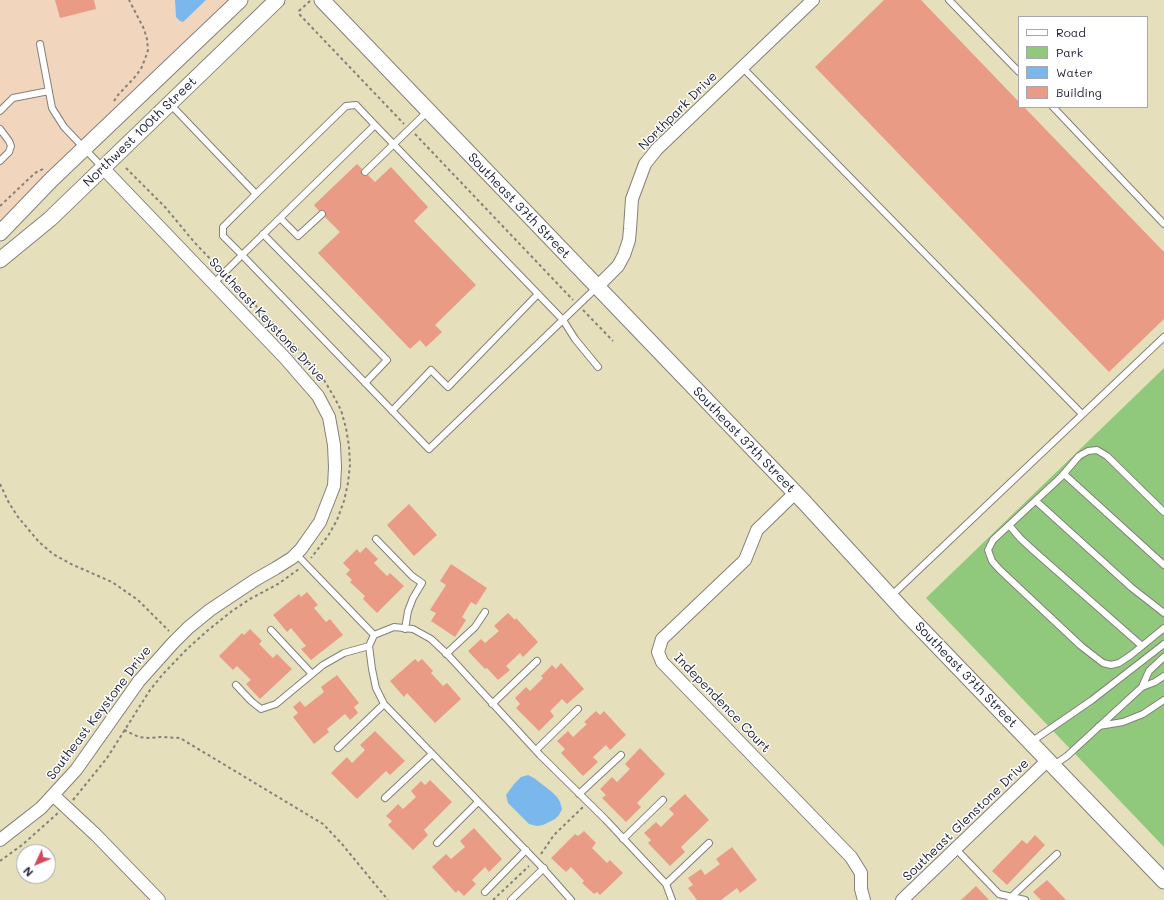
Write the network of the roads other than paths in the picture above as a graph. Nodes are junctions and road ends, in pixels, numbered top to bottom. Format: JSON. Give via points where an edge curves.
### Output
{"nodes":[{"id":1,"x":240,"y":0,"type":"edge"},
{"id":2,"x":278,"y":0,"type":"edge"},
{"id":3,"x":322,"y":0,"type":"edge"},
{"id":4,"x":813,"y":0,"type":"edge"},
{"id":5,"x":949,"y":0,"type":"edge"},
{"id":6,"x":40,"y":44,"type":"dead end"},
{"id":7,"x":742,"y":67,"type":"junction"},
{"id":8,"x":1018,"y":71,"type":"edge"},
{"id":9,"x":49,"y":91,"type":"junction"},
{"id":10,"x":170,"y":104,"type":"junction"},
{"id":11,"x":1054,"y":108,"type":"edge"},
{"id":12,"x":0,"y":111,"type":"edge"},
{"id":13,"x":428,"y":111,"type":"junction"},
{"id":14,"x":374,"y":125,"type":"junction"},
{"id":15,"x":0,"y":129,"type":"edge"},
{"id":16,"x":393,"y":144,"type":"junction"},
{"id":17,"x":85,"y":148,"type":"junction"},
{"id":18,"x":0,"y":161,"type":"edge"},
{"id":19,"x":103,"y":168,"type":"junction"},
{"id":20,"x":365,"y":172,"type":"dead end"},
{"id":21,"x":256,"y":194,"type":"junction"},
{"id":22,"x":322,"y":214,"type":"dead end"},
{"id":23,"x":280,"y":218,"type":"junction"},
{"id":24,"x":1164,"y":224,"type":"edge"},
{"id":25,"x":0,"y":233,"type":"edge"},
{"id":26,"x":263,"y":234,"type":"junction"},
{"id":27,"x":242,"y":255,"type":"junction"},
{"id":28,"x":0,"y":260,"type":"edge"},
{"id":29,"x":214,"y":283,"type":"junction"},
{"id":30,"x":597,"y":287,"type":"junction"},
{"id":31,"x":538,"y":294,"type":"junction"},
{"id":32,"x":563,"y":320,"type":"junction"},
{"id":33,"x":1164,"y":336,"type":"edge"},
{"id":34,"x":598,"y":367,"type":"dead end"},
{"id":35,"x":365,"y":383,"type":"junction"},
{"id":36,"x":392,"y":411,"type":"junction"},
{"id":37,"x":1082,"y":414,"type":"junction"},
{"id":38,"x":1064,"y":474,"type":"junction"},
{"id":39,"x":794,"y":493,"type":"junction"},
{"id":40,"x":1036,"y":501,"type":"junction"},
{"id":41,"x":1164,"y":512,"type":"edge"},
{"id":42,"x":1009,"y":525,"type":"junction"},
{"id":43,"x":376,"y":539,"type":"dead end"},
{"id":44,"x":296,"y":554,"type":"junction"},
{"id":45,"x":1164,"y":565,"type":"edge"},
{"id":46,"x":890,"y":597,"type":"junction"},
{"id":47,"x":485,"y":612,"type":"dead end"},
{"id":48,"x":1164,"y":614,"type":"edge"},
{"id":49,"x":1164,"y":628,"type":"edge"},
{"id":50,"x":405,"y":629,"type":"junction"},
{"id":51,"x":271,"y":630,"type":"dead end"},
{"id":52,"x":374,"y":635,"type":"junction"},
{"id":53,"x":1164,"y":644,"type":"edge"},
{"id":54,"x":369,"y":646,"type":"junction"},
{"id":55,"x":1142,"y":646,"type":"junction"},
{"id":56,"x":446,"y":654,"type":"junction"},
{"id":57,"x":1164,"y":658,"type":"edge"},
{"id":58,"x":537,"y":661,"type":"dead end"},
{"id":59,"x":312,"y":674,"type":"junction"},
{"id":60,"x":1164,"y":676,"type":"edge"},
{"id":61,"x":236,"y":685,"type":"dead end"},
{"id":62,"x":1142,"y":687,"type":"junction"},
{"id":63,"x":1164,"y":700,"type":"edge"},
{"id":64,"x":384,"y":704,"type":"junction"},
{"id":65,"x":492,"y":704,"type":"junction"},
{"id":66,"x":578,"y":709,"type":"dead end"},
{"id":67,"x":1099,"y":726,"type":"junction"},
{"id":68,"x":1031,"y":742,"type":"junction"},
{"id":69,"x":338,"y":748,"type":"dead end"},
{"id":70,"x":536,"y":750,"type":"junction"},
{"id":71,"x":432,"y":754,"type":"junction"},
{"id":72,"x":621,"y":755,"type":"dead end"},
{"id":73,"x":1051,"y":763,"type":"junction"},
{"id":74,"x":579,"y":794,"type":"junction"},
{"id":75,"x":53,"y":795,"type":"junction"},
{"id":76,"x":384,"y":798,"type":"dead end"},
{"id":77,"x":663,"y":800,"type":"dead end"},
{"id":78,"x":478,"y":802,"type":"junction"},
{"id":79,"x":623,"y":839,"type":"junction"},
{"id":80,"x":0,"y":840,"type":"edge"},
{"id":81,"x":437,"y":843,"type":"dead end"},
{"id":82,"x":709,"y":843,"type":"dead end"},
{"id":83,"x":955,"y":848,"type":"junction"},
{"id":84,"x":526,"y":850,"type":"junction"},
{"id":85,"x":1057,"y":854,"type":"dead end"},
{"id":86,"x":544,"y":868,"type":"junction"},
{"id":87,"x":1164,"y":881,"type":"edge"},
{"id":88,"x":666,"y":884,"type":"junction"},
{"id":89,"x":485,"y":892,"type":"dead end"},
{"id":90,"x":1009,"y":898,"type":"edge"},
{"id":91,"x":159,"y":900,"type":"edge"},
{"id":92,"x":511,"y":900,"type":"edge"},
{"id":93,"x":571,"y":900,"type":"edge"},
{"id":94,"x":672,"y":900,"type":"edge"},
{"id":95,"x":864,"y":900,"type":"edge"},
{"id":96,"x":902,"y":900,"type":"edge"},
{"id":97,"x":1025,"y":900,"type":"edge"}],
"edges":[{"from":1,"to":17,"type":"street","name":"Northwest 100th Street"},
{"from":2,"to":10,"type":"street","name":"Northwest 100th Street"},
{"from":3,"to":13,"type":"street","name":"Southeast 37th Street"},
{"from":4,"to":7,"type":"street","name":"Northpark Drive"},
{"from":5,"to":8,"type":"lane"},
{"from":6,"to":9,"type":"lane"},
{"from":7,"to":30,"type":"street","name":"Northpark Drive","via":[[657,149],[645,164],[632,199],[629,240],[624,255],[618,266]]},
{"from":7,"to":37,"type":"lane"},
{"from":9,"to":12,"type":"lane","via":[[13,98]]},
{"from":9,"to":17,"type":"lane","via":[[52,108],[64,127]]},
{"from":10,"to":19,"type":"street","name":"Northwest 100th Street"},
{"from":10,"to":21,"type":"lane"},
{"from":11,"to":24,"type":"lane"},
{"from":13,"to":16,"type":"lane"},
{"from":13,"to":30,"type":"street","name":"Southeast 37th Street"},
{"from":14,"to":16,"type":"lane"},
{"from":14,"to":21,"type":"lane","via":[[356,105],[346,106]]},
{"from":14,"to":23,"type":"lane"},
{"from":15,"to":18,"type":"lane","via":[[11,146]]},
{"from":16,"to":20,"type":"lane"},
{"from":16,"to":31,"type":"lane"},
{"from":17,"to":19,"type":"lane"},
{"from":17,"to":25,"type":"street","name":"Northwest 100th Street"},
{"from":19,"to":28,"type":"street","name":"Northwest 100th Street","via":[[50,219]]},
{"from":19,"to":29,"type":"street","name":"Southeast Keystone Drive"},
{"from":21,"to":27,"type":"lane","via":[[223,226],[223,236]]},
{"from":22,"to":23,"type":"lane","via":[[298,236]]},
{"from":23,"to":26,"type":"lane"},
{"from":26,"to":27,"type":"lane"},
{"from":26,"to":35,"type":"lane","via":[[387,360]]},
{"from":27,"to":29,"type":"lane"},
{"from":27,"to":35,"type":"lane"},
{"from":29,"to":44,"type":"street","name":"Southeast Keystone Drive","via":[[318,396],[329,417],[334,445],[334,486],[320,522]]},
{"from":30,"to":32,"type":"lane"},
{"from":30,"to":39,"type":"street","name":"Southeast 37th Street"},
{"from":31,"to":32,"type":"lane"},
{"from":31,"to":36,"type":"lane","via":[[448,387],[431,370]]},
{"from":32,"to":34,"type":"lane"},
{"from":32,"to":36,"type":"lane","via":[[429,449]]},
{"from":33,"to":37,"type":"lane"},
{"from":35,"to":36,"type":"lane"},
{"from":37,"to":46,"type":"lane"},
{"from":38,"to":40,"type":"lane"},
{"from":38,"to":41,"type":"lane","via":[[1079,456],[1097,450]]},
{"from":38,"to":45,"type":"lane"},
{"from":39,"to":46,"type":"street","name":"Southeast 37th Street"},
{"from":39,"to":95,"type":"street","name":"Independence Court","via":[[758,530],[744,560],[662,639],[658,652],[662,662],[851,858],[860,873]]},
{"from":40,"to":42,"type":"lane"},
{"from":40,"to":48,"type":"lane"},
{"from":42,"to":55,"type":"lane","via":[[1034,551]]},
{"from":42,"to":55,"type":"lane","via":[[993,540],[988,550],[992,561],[1081,646],[1103,663],[1111,665],[1119,663]]},
{"from":43,"to":50,"type":"lane","via":[[422,583],[408,611]]},
{"from":44,"to":52,"type":"lane"},
{"from":44,"to":75,"type":"street","name":"Southeast Keystone Drive","via":[[210,610],[176,639],[139,680],[76,770]]},
{"from":46,"to":68,"type":"street","name":"Southeast 37th Street"},
{"from":47,"to":56,"type":"lane","via":[[476,627]]},
{"from":49,"to":55,"type":"lane"},
{"from":50,"to":52,"type":"lane","via":[[394,627]]},
{"from":50,"to":56,"type":"lane","via":[[413,629],[431,639]]},
{"from":51,"to":59,"type":"lane"},
{"from":52,"to":54,"type":"lane"},
{"from":53,"to":68,"type":"lane","via":[[1092,700]]},
{"from":54,"to":59,"type":"lane","via":[[344,654]]},
{"from":54,"to":64,"type":"lane","via":[[376,688]]},
{"from":56,"to":65,"type":"lane"},
{"from":57,"to":62,"type":"lane","via":[[1150,671]]},
{"from":58,"to":65,"type":"lane"},
{"from":59,"to":61,"type":"lane","via":[[276,704],[261,709]]},
{"from":60,"to":62,"type":"lane"},
{"from":62,"to":67,"type":"lane"},
{"from":63,"to":67,"type":"lane","via":[[1144,714],[1123,722]]},
{"from":64,"to":69,"type":"lane"},
{"from":64,"to":71,"type":"lane"},
{"from":65,"to":70,"type":"lane"},
{"from":66,"to":70,"type":"lane"},
{"from":67,"to":73,"type":"lane","via":[[1067,756]]},
{"from":68,"to":73,"type":"street","name":"Southeast 37th Street"},
{"from":70,"to":74,"type":"lane"},
{"from":71,"to":76,"type":"lane"},
{"from":71,"to":78,"type":"lane"},
{"from":72,"to":74,"type":"lane"},
{"from":73,"to":83,"type":"street","name":"Southeast Glenstone Drive"},
{"from":73,"to":87,"type":"street","name":"Southeast 37th Street"},
{"from":74,"to":79,"type":"lane"},
{"from":75,"to":80,"type":"street","name":"Southeast Keystone Drive"},
{"from":75,"to":91,"type":"street"},
{"from":77,"to":79,"type":"lane"},
{"from":78,"to":81,"type":"lane"},
{"from":78,"to":84,"type":"lane"},
{"from":79,"to":88,"type":"lane"},
{"from":82,"to":88,"type":"lane"},
{"from":83,"to":90,"type":"lane","via":[[999,894]]},
{"from":83,"to":96,"type":"street","name":"Southeast Glenstone Drive"},
{"from":84,"to":86,"type":"lane"},
{"from":84,"to":89,"type":"lane"},
{"from":85,"to":90,"type":"lane"},
{"from":86,"to":92,"type":"lane"},
{"from":86,"to":93,"type":"lane"},
{"from":88,"to":94,"type":"lane"},
{"from":90,"to":97,"type":"lane"}]}
